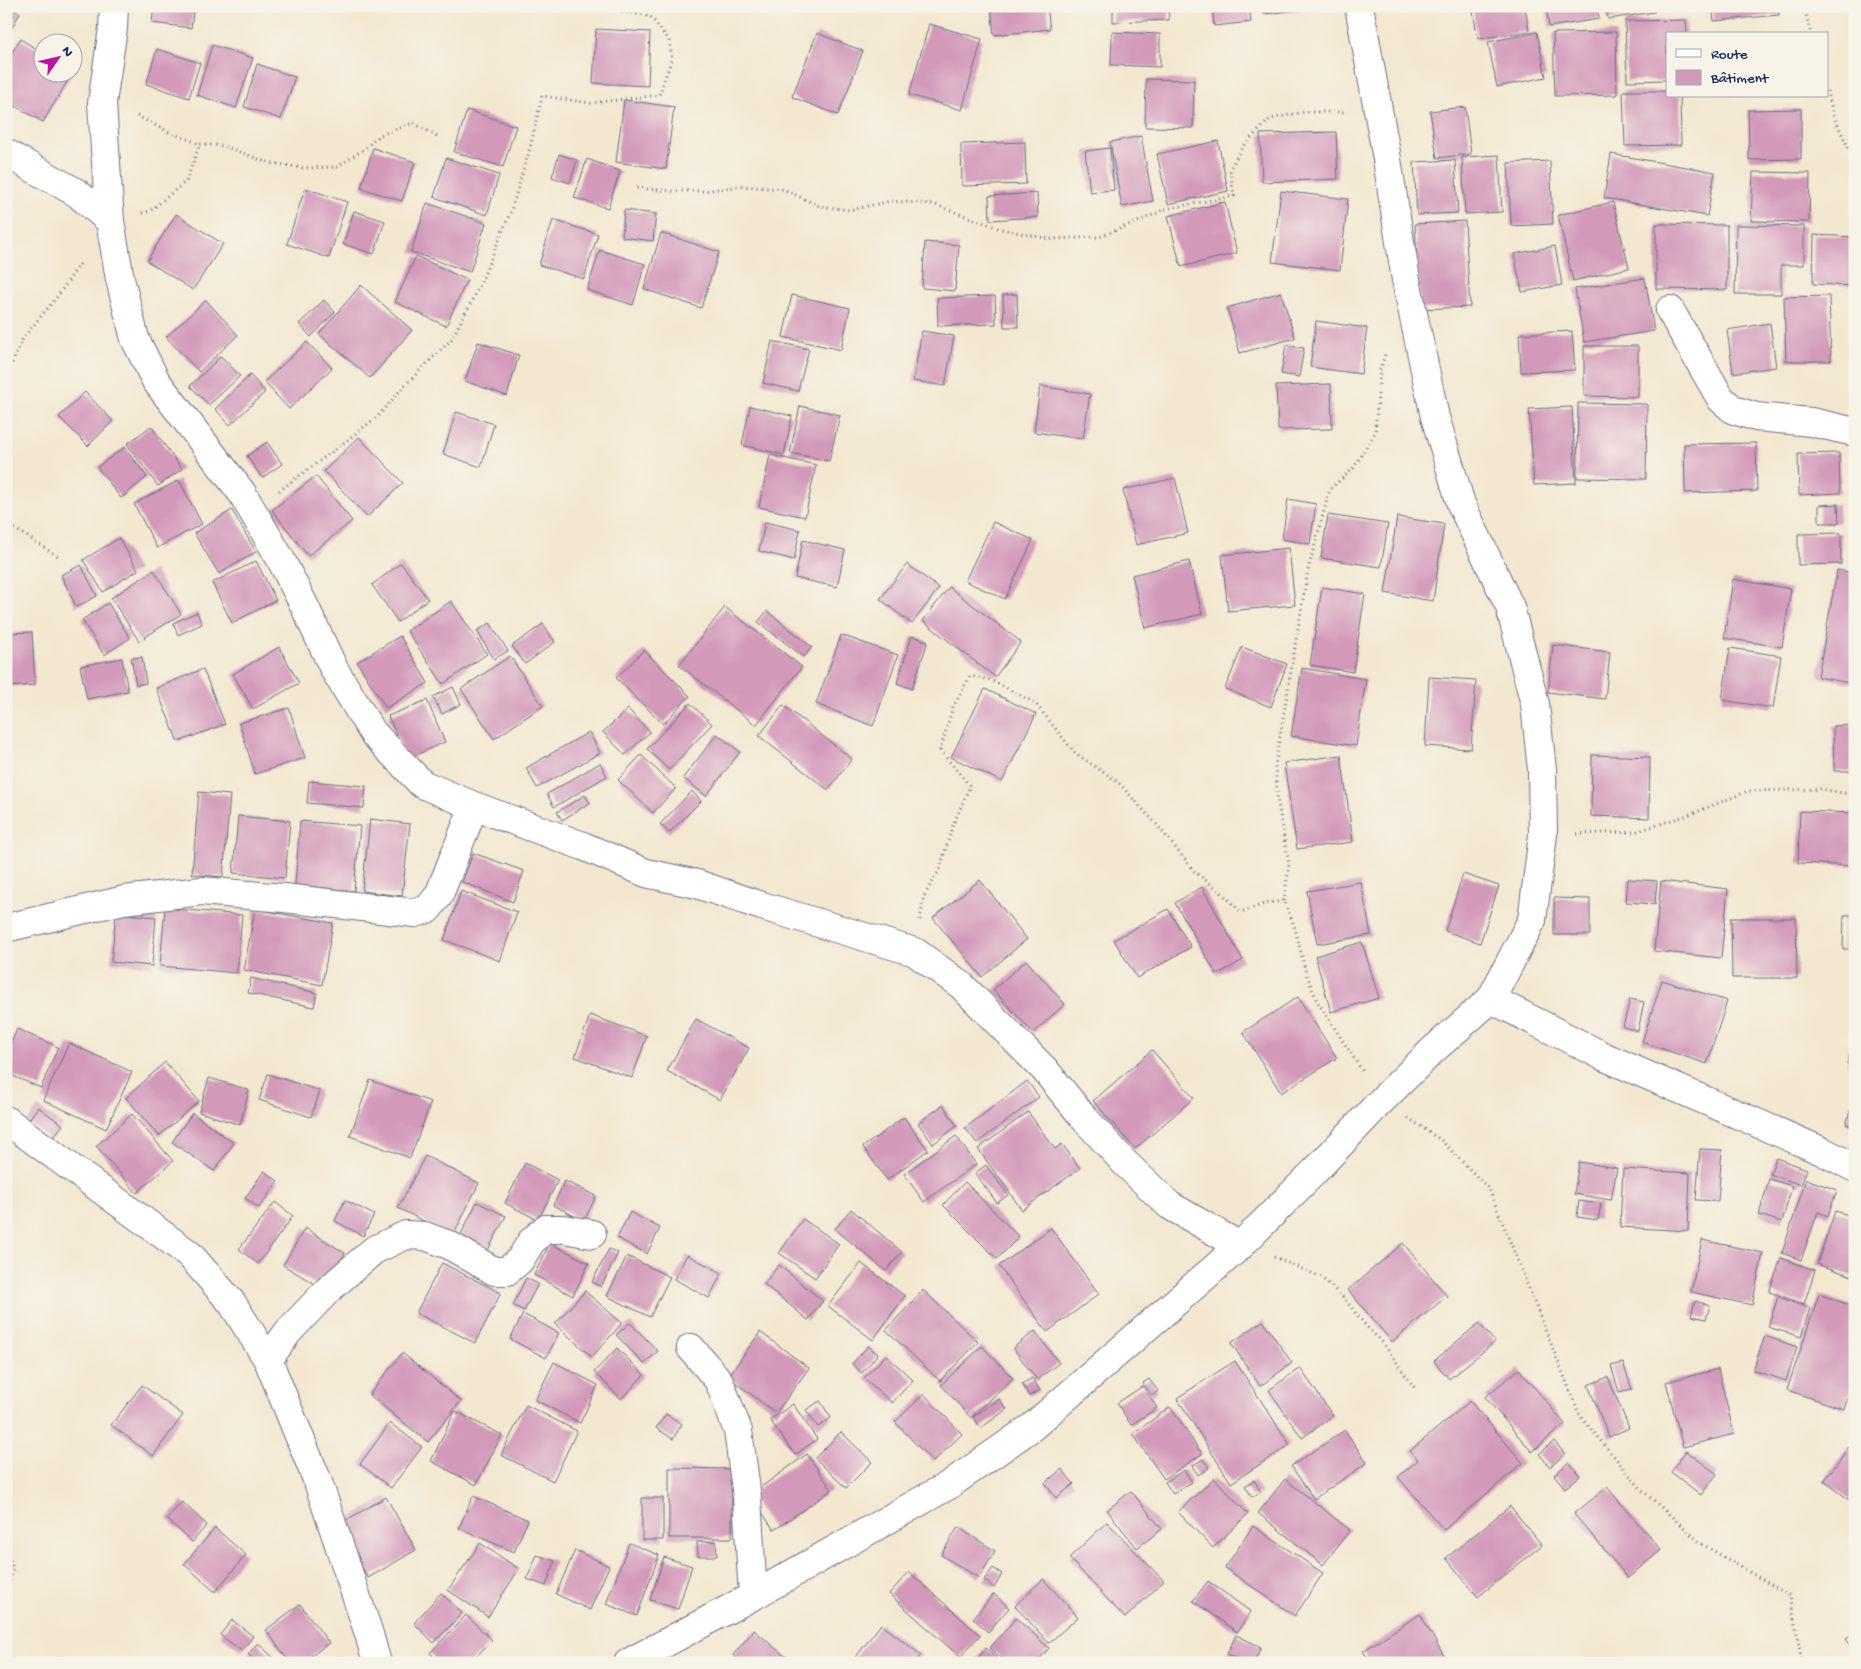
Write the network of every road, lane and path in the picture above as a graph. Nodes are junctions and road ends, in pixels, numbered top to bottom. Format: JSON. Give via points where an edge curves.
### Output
{"nodes":[{"id":1,"x":114,"y":6,"type":"edge"},
{"id":2,"x":608,"y":6,"type":"edge"},
{"id":3,"x":1358,"y":6,"type":"edge"},
{"id":4,"x":1804,"y":6,"type":"edge"},
{"id":5,"x":1810,"y":32,"type":"edge"},
{"id":6,"x":1828,"y":95,"type":"edge"},
{"id":7,"x":102,"y":103,"type":"junction"},
{"id":8,"x":1377,"y":108,"type":"junction"},
{"id":9,"x":439,"y":136,"type":"dead end"},
{"id":10,"x":200,"y":144,"type":"junction"},
{"id":11,"x":6,"y":153,"type":"edge"},
{"id":12,"x":1855,"y":162,"type":"edge"},
{"id":13,"x":637,"y":188,"type":"dead end"},
{"id":14,"x":110,"y":221,"type":"junction"},
{"id":15,"x":1670,"y":310,"type":"dead end"},
{"id":16,"x":1389,"y":344,"type":"dead end"},
{"id":17,"x":6,"y":377,"type":"edge"},
{"id":18,"x":1855,"y":432,"type":"edge"},
{"id":19,"x":252,"y":511,"type":"junction"},
{"id":20,"x":6,"y":523,"type":"edge"},
{"id":21,"x":59,"y":557,"type":"dead end"},
{"id":22,"x":1855,"y":795,"type":"edge"},
{"id":23,"x":474,"y":806,"type":"junction"},
{"id":24,"x":1544,"y":835,"type":"junction"},
{"id":25,"x":1284,"y":901,"type":"junction"},
{"id":26,"x":6,"y":928,"type":"edge"},
{"id":27,"x":915,"y":952,"type":"junction"},
{"id":28,"x":1490,"y":999,"type":"junction"},
{"id":29,"x":1381,"y":1100,"type":"junction"},
{"id":30,"x":6,"y":1120,"type":"edge"},
{"id":31,"x":1855,"y":1168,"type":"edge"},
{"id":32,"x":592,"y":1234,"type":"dead end"},
{"id":33,"x":1240,"y":1246,"type":"junction"},
{"id":34,"x":691,"y":1348,"type":"dead end"},
{"id":35,"x":268,"y":1360,"type":"junction"},
{"id":36,"x":1416,"y":1390,"type":"dead end"},
{"id":37,"x":6,"y":1546,"type":"edge"},
{"id":38,"x":753,"y":1596,"type":"junction"},
{"id":39,"x":6,"y":1601,"type":"edge"},
{"id":40,"x":377,"y":1663,"type":"edge"},
{"id":41,"x":628,"y":1663,"type":"edge"},
{"id":42,"x":1802,"y":1663,"type":"edge"}],
"edges":[{"from":1,"to":7,"type":"street"},
{"from":2,"to":19,"type":"path","via":[[650,16],[669,40],[672,58],[659,95],[591,103],[542,96],[511,211],[451,340],[378,416]]},
{"from":3,"to":8,"type":"street"},
{"from":4,"to":5,"type":"path"},
{"from":6,"to":12,"type":"path"},
{"from":7,"to":10,"type":"path"},
{"from":7,"to":14,"type":"street"},
{"from":8,"to":13,"type":"path","via":[[1304,112],[1270,119],[1243,146],[1230,169],[1234,196],[1165,209],[1099,237],[1049,239],[1001,229],[933,204],[891,201],[850,210],[820,206],[783,189],[741,186],[671,191]]},
{"from":8,"to":24,"type":"street","via":[[1406,280],[1435,417],[1461,504],[1510,607],[1535,704]]},
{"from":9,"to":10,"type":"path","via":[[413,123],[380,136],[337,167],[266,162],[224,146]]},
{"from":10,"to":14,"type":"path","via":[[186,181],[150,211]]},
{"from":11,"to":14,"type":"street","via":[[77,193]]},
{"from":14,"to":17,"type":"path","via":[[57,297],[23,338]]},
{"from":14,"to":19,"type":"street","via":[[135,339],[156,381]]},
{"from":15,"to":18,"type":"street","via":[[1720,398],[1734,410],[1756,417],[1811,422]]},
{"from":16,"to":25,"type":"path","via":[[1380,370],[1375,433],[1353,469],[1330,489],[1308,570],[1275,766],[1289,865]]},
{"from":19,"to":23,"type":"street","via":[[280,558],[334,669],[374,733],[422,784]]},
{"from":20,"to":21,"type":"path"},
{"from":22,"to":24,"type":"path","via":[[1821,789],[1748,792],[1635,832]]},
{"from":23,"to":26,"type":"street","via":[[439,895],[428,909],[415,913],[202,891],[124,900]]},
{"from":23,"to":27,"type":"street","via":[[646,873],[697,884]]},
{"from":24,"to":28,"type":"street","via":[[1532,920]]},
{"from":25,"to":27,"type":"path","via":[[1242,912],[1195,872],[1118,782],[1075,753],[1035,703],[991,680],[970,676],[953,707],[940,750],[970,786],[953,825],[939,871],[924,896]]},
{"from":25,"to":29,"type":"path","via":[[1317,1001]]},
{"from":27,"to":33,"type":"street","via":[[961,985],[1045,1070],[1126,1164],[1169,1205]]},
{"from":28,"to":29,"type":"street"},
{"from":28,"to":31,"type":"street","via":[[1605,1057]]},
{"from":29,"to":33,"type":"street"},
{"from":29,"to":42,"type":"path","via":[[1441,1140],[1488,1189],[1580,1416],[1642,1490],[1702,1544],[1790,1596]]},
{"from":30,"to":35,"type":"street","via":[[189,1254],[232,1303]]},
{"from":32,"to":35,"type":"street","via":[[545,1229],[507,1271],[494,1271],[449,1245],[425,1236],[406,1235],[374,1250],[328,1290],[288,1332]]},
{"from":33,"to":36,"type":"path","via":[[1321,1277],[1383,1343]]},
{"from":33,"to":38,"type":"street","via":[[1032,1427],[948,1485]]},
{"from":34,"to":38,"type":"street","via":[[719,1381],[738,1432],[747,1497]]},
{"from":35,"to":40,"type":"street","via":[[318,1482]]},
{"from":37,"to":39,"type":"path","via":[[13,1569]]},
{"from":38,"to":41,"type":"street"}]}
